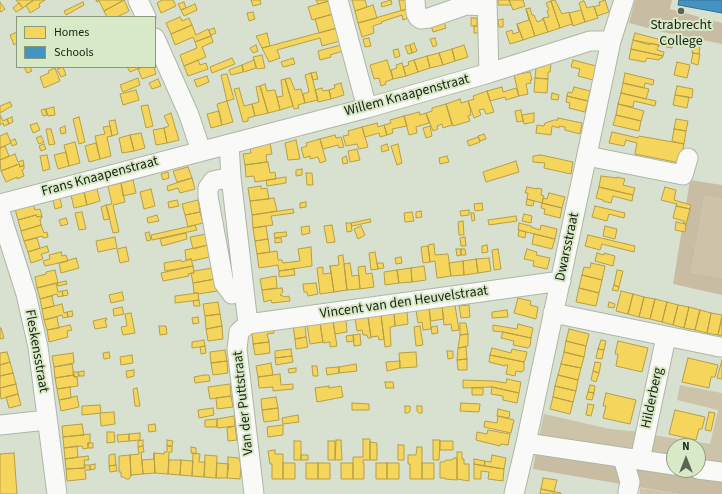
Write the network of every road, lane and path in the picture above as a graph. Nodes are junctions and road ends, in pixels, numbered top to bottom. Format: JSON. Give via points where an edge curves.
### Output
{"nodes":[{"id":1,"x":138,"y":0,"type":"edge"},
{"id":2,"x":338,"y":0,"type":"edge"},
{"id":3,"x":414,"y":0,"type":"edge"},
{"id":4,"x":624,"y":0,"type":"edge"},
{"id":5,"x":487,"y":3,"type":"edge"},
{"id":6,"x":146,"y":16,"type":"edge"},
{"id":7,"x":156,"y":40,"type":"edge"},
{"id":8,"x":611,"y":41,"type":"junction"},
{"id":9,"x":489,"y":74,"type":"junction"},
{"id":10,"x":367,"y":108,"type":"junction"},
{"id":11,"x":228,"y":144,"type":"junction"},
{"id":12,"x":201,"y":151,"type":"junction"},
{"id":13,"x":587,"y":156,"type":"junction"},
{"id":14,"x":688,"y":158,"type":"dead end"},
{"id":15,"x":0,"y":204,"type":"edge"},
{"id":16,"x":0,"y":212,"type":"edge"},
{"id":17,"x":560,"y":281,"type":"junction"},
{"id":18,"x":552,"y":313,"type":"junction"},
{"id":19,"x":248,"y":324,"type":"junction"},
{"id":20,"x":666,"y":337,"type":"junction"},
{"id":21,"x":720,"y":347,"type":"dead end"},
{"id":22,"x":47,"y":420,"type":"junction"},
{"id":23,"x":0,"y":425,"type":"edge"},
{"id":24,"x":526,"y":443,"type":"junction"},
{"id":25,"x":632,"y":459,"type":"junction"},
{"id":26,"x":666,"y":464,"type":"edge"},
{"id":27,"x":706,"y":470,"type":"edge"},
{"id":28,"x":722,"y":472,"type":"edge"},
{"id":29,"x":628,"y":491,"type":"dead end"},
{"id":30,"x":57,"y":494,"type":"edge"},
{"id":31,"x":254,"y":494,"type":"edge"},
{"id":32,"x":514,"y":494,"type":"edge"}],
"edges":[{"from":1,"to":6,"type":"street"},
{"from":2,"to":10,"type":"street"},
{"from":3,"to":5,"type":"street","via":[[416,13],[421,19],[466,5]]},
{"from":4,"to":8,"type":"street","name":"Dwarsstraat"},
{"from":5,"to":9,"type":"street"},
{"from":7,"to":12,"type":"street","via":[[189,115]]},
{"from":8,"to":9,"type":"street","name":"Willem Knaapenstraat","via":[[590,41]]},
{"from":8,"to":13,"type":"street","name":"Dwarsstraat"},
{"from":9,"to":10,"type":"street","name":"Willem Knaapenstraat"},
{"from":10,"to":11,"type":"street","name":"Willem Knaapenstraat"},
{"from":11,"to":12,"type":"street","name":"Willem Knaapenstraat"},
{"from":11,"to":19,"type":"street"},
{"from":12,"to":15,"type":"street","name":"Frans Knaapenstraat"},
{"from":13,"to":14,"type":"street","via":[[683,174]]},
{"from":13,"to":17,"type":"street","name":"Dwarsstraat"},
{"from":16,"to":22,"type":"street","name":"Fleskensstraat","via":[[33,324]]},
{"from":17,"to":18,"type":"street","name":"Dwarsstraat"},
{"from":17,"to":19,"type":"street","name":"Vincent van den Heuvelstraat"},
{"from":18,"to":20,"type":"street"},
{"from":18,"to":24,"type":"street","name":"Dwarsstraat"},
{"from":19,"to":31,"type":"street","name":"Van der Puttstraat","via":[[239,332],[237,349]]},
{"from":20,"to":21,"type":"street"},
{"from":20,"to":25,"type":"street","name":"Hilderberg"},
{"from":22,"to":23,"type":"street"},
{"from":22,"to":30,"type":"street","name":"Fleskensstraat"},
{"from":24,"to":25,"type":"street"},
{"from":24,"to":32,"type":"street","name":"Dwarsstraat"},
{"from":25,"to":26,"type":"street"},
{"from":25,"to":29,"type":"street"},
{"from":27,"to":28,"type":"street"}]}
